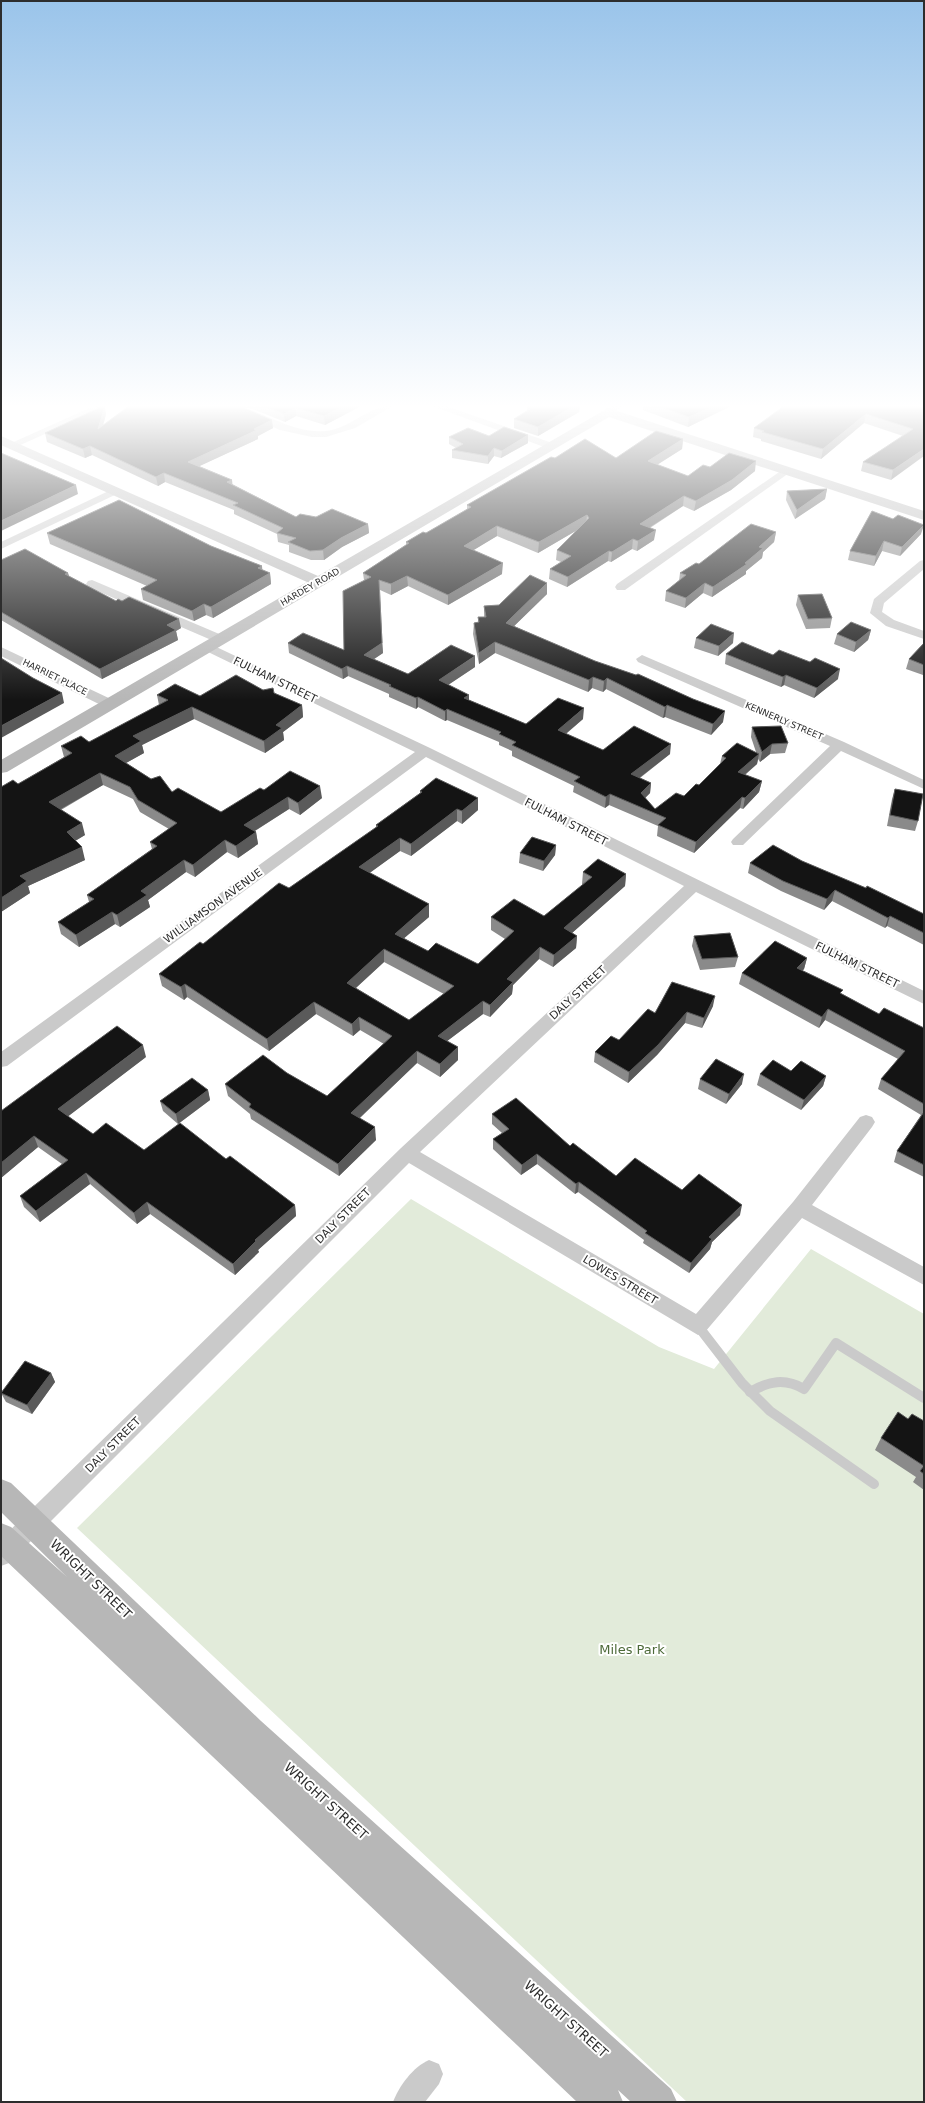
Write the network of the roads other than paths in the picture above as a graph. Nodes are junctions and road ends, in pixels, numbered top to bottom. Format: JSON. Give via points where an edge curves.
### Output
{"nodes":[{"id":1,"x":88,"y":504,"type":"edge"},
{"id":2,"x":144,"y":504,"type":"edge"},
{"id":3,"x":452,"y":504,"type":"edge"},
{"id":4,"x":738,"y":504,"type":"edge"},
{"id":5,"x":887,"y":504,"type":"edge"},
{"id":6,"x":924,"y":516,"type":"edge"},
{"id":7,"x":1,"y":546,"type":"edge"},
{"id":8,"x":924,"y":562,"type":"edge"},
{"id":9,"x":319,"y":582,"type":"junction"},
{"id":10,"x":92,"y":584,"type":"dead end"},
{"id":11,"x":621,"y":587,"type":"dead end"},
{"id":12,"x":924,"y":635,"type":"edge"},
{"id":13,"x":214,"y":643,"type":"junction"},
{"id":14,"x":1,"y":650,"type":"edge"},
{"id":15,"x":642,"y":659,"type":"dead end"},
{"id":16,"x":110,"y":704,"type":"junction"},
{"id":17,"x":839,"y":745,"type":"junction"},
{"id":18,"x":424,"y":752,"type":"junction"},
{"id":19,"x":1,"y":768,"type":"edge"},
{"id":20,"x":924,"y":785,"type":"edge"},
{"id":21,"x":738,"y":842,"type":"dead end"},
{"id":22,"x":693,"y":886,"type":"junction"},
{"id":23,"x":924,"y":998,"type":"edge"},
{"id":24,"x":1,"y":1061,"type":"edge"},
{"id":25,"x":866,"y":1122,"type":"dead end"},
{"id":26,"x":407,"y":1153,"type":"junction"},
{"id":27,"x":800,"y":1206,"type":"junction"},
{"id":28,"x":924,"y":1277,"type":"edge"},
{"id":29,"x":698,"y":1326,"type":"junction"},
{"id":30,"x":750,"y":1392,"type":"junction"},
{"id":31,"x":924,"y":1398,"type":"edge"},
{"id":32,"x":874,"y":1484,"type":"dead end"},
{"id":33,"x":1,"y":1493,"type":"edge"},
{"id":34,"x":34,"y":1523,"type":"junction"},
{"id":35,"x":4,"y":1546,"type":"edge"},
{"id":36,"x":429,"y":2074,"type":"dead end"},
{"id":37,"x":407,"y":2102,"type":"edge"},
{"id":38,"x":604,"y":2102,"type":"edge"},
{"id":39,"x":658,"y":2102,"type":"edge"}],
"edges":[{"from":1,"to":7,"type":"street"},
{"from":2,"to":9,"type":"street"},
{"from":3,"to":9,"type":"street","name":"HARDEY ROAD"},
{"from":4,"to":11,"type":"street"},
{"from":5,"to":6,"type":"street"},
{"from":8,"to":12,"type":"street","via":[[878,602],[876,613],[890,623]]},
{"from":9,"to":13,"type":"street","name":"HARDEY ROAD"},
{"from":10,"to":13,"type":"street","name":"FULHAM STREET"},
{"from":13,"to":16,"type":"street","name":"HARDEY ROAD"},
{"from":13,"to":18,"type":"street","name":"FULHAM STREET"},
{"from":14,"to":16,"type":"street","name":"HARRIET PLACE"},
{"from":15,"to":17,"type":"street","name":"KENNERLY STREET"},
{"from":16,"to":19,"type":"street","name":"HARDEY ROAD"},
{"from":17,"to":20,"type":"street","name":"KENNERLY STREET"},
{"from":17,"to":21,"type":"street"},
{"from":18,"to":22,"type":"street","name":"FULHAM STREET"},
{"from":18,"to":24,"type":"street","name":"WILLIAMSON AVENUE"},
{"from":22,"to":23,"type":"street","name":"FULHAM STREET"},
{"from":22,"to":26,"type":"street","name":"DALY STREET"},
{"from":25,"to":27,"type":"street"},
{"from":26,"to":29,"type":"street","name":"LOWES STREET"},
{"from":26,"to":34,"type":"street","name":"DALY STREET"},
{"from":27,"to":28,"type":"street"},
{"from":27,"to":29,"type":"street"},
{"from":29,"to":30,"type":"lane"},
{"from":30,"to":31,"type":"lane","via":[[764,1384],[792,1382],[804,1389],[836,1343]]},
{"from":30,"to":32,"type":"lane","via":[[770,1411]]},
{"from":33,"to":34,"type":"street","name":"WRIGHT STREET"},
{"from":34,"to":35,"type":"street","name":"DALY STREET"},
{"from":34,"to":39,"type":"street","name":"WRIGHT STREET","via":[[250,1732]]},
{"from":35,"to":38,"type":"street","via":[[79,1607]]},
{"from":36,"to":37,"type":"street"}]}
